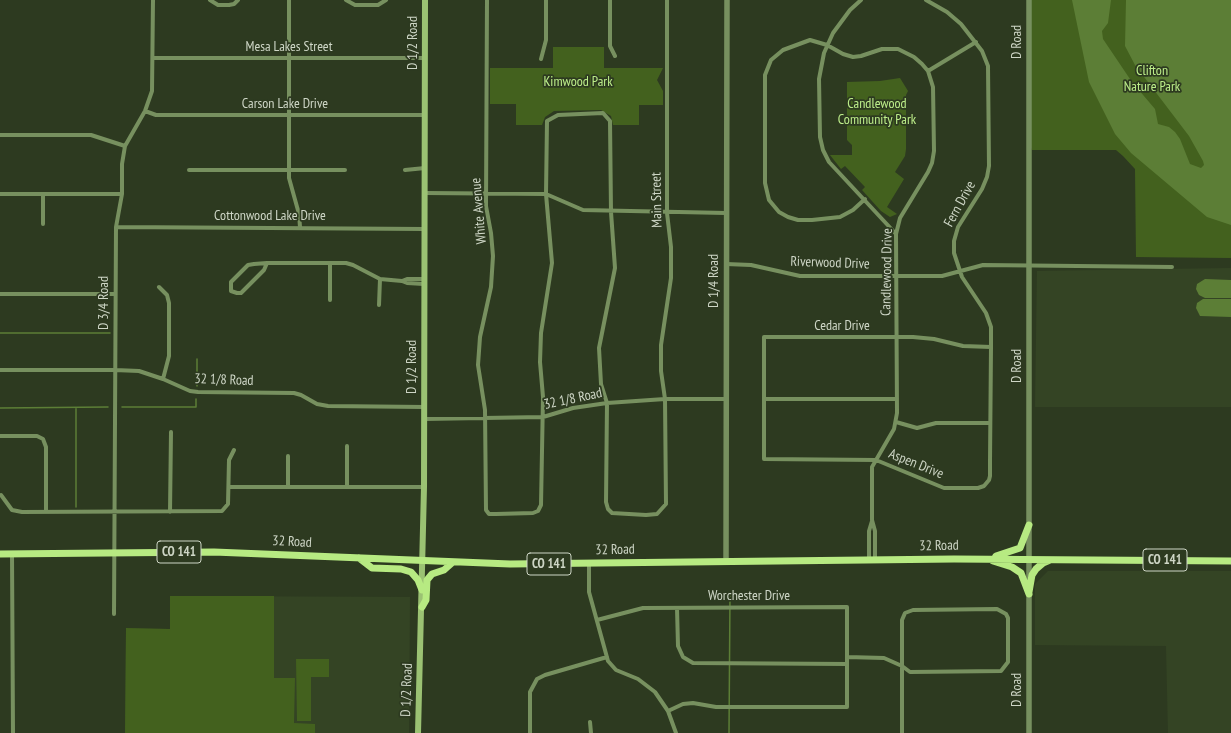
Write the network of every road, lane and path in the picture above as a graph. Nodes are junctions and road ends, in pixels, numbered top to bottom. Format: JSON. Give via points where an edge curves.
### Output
{"nodes":[{"id":1,"x":153,"y":0,"type":"edge"},
{"id":2,"x":210,"y":0,"type":"edge"},
{"id":3,"x":238,"y":0,"type":"edge"},
{"id":4,"x":289,"y":0,"type":"edge"},
{"id":5,"x":346,"y":0,"type":"edge"},
{"id":6,"x":386,"y":0,"type":"edge"},
{"id":7,"x":425,"y":0,"type":"edge"},
{"id":8,"x":487,"y":0,"type":"edge"},
{"id":9,"x":546,"y":0,"type":"edge"},
{"id":10,"x":610,"y":0,"type":"edge"},
{"id":11,"x":667,"y":0,"type":"edge"},
{"id":12,"x":727,"y":0,"type":"edge"},
{"id":13,"x":859,"y":0,"type":"edge"},
{"id":14,"x":926,"y":0,"type":"edge"},
{"id":15,"x":1029,"y":0,"type":"edge"},
{"id":16,"x":976,"y":42,"type":"junction"},
{"id":17,"x":827,"y":45,"type":"junction"},
{"id":18,"x":615,"y":56,"type":"dead end"},
{"id":19,"x":153,"y":58,"type":"junction"},
{"id":20,"x":289,"y":58,"type":"junction"},
{"id":21,"x":425,"y":58,"type":"junction"},
{"id":22,"x":541,"y":59,"type":"dead end"},
{"id":23,"x":928,"y":71,"type":"junction"},
{"id":24,"x":145,"y":111,"type":"junction"},
{"id":25,"x":289,"y":115,"type":"junction"},
{"id":26,"x":425,"y":115,"type":"junction"},
{"id":27,"x":0,"y":135,"type":"edge"},
{"id":28,"x":126,"y":146,"type":"junction"},
{"id":29,"x":425,"y":168,"type":"junction"},
{"id":30,"x":189,"y":170,"type":"dead end"},
{"id":31,"x":289,"y":170,"type":"junction"},
{"id":32,"x":345,"y":170,"type":"dead end"},
{"id":33,"x":405,"y":170,"type":"dead end"},
{"id":34,"x":424,"y":193,"type":"junction"},
{"id":35,"x":0,"y":194,"type":"edge"},
{"id":36,"x":122,"y":194,"type":"junction"},
{"id":37,"x":486,"y":194,"type":"junction"},
{"id":38,"x":546,"y":194,"type":"junction"},
{"id":39,"x":43,"y":195,"type":"junction"},
{"id":40,"x":865,"y":199,"type":"junction"},
{"id":41,"x":611,"y":212,"type":"junction"},
{"id":42,"x":667,"y":213,"type":"junction"},
{"id":43,"x":726,"y":213,"type":"junction"},
{"id":44,"x":43,"y":224,"type":"dead end"},
{"id":45,"x":116,"y":227,"type":"junction"},
{"id":46,"x":300,"y":227,"type":"junction"},
{"id":47,"x":424,"y":229,"type":"junction"},
{"id":48,"x":896,"y":234,"type":"junction"},
{"id":49,"x":330,"y":263,"type":"junction"},
{"id":50,"x":267,"y":264,"type":"junction"},
{"id":51,"x":726,"y":264,"type":"junction"},
{"id":52,"x":1029,"y":265,"type":"junction"},
{"id":53,"x":1172,"y":267,"type":"dead end"},
{"id":54,"x":960,"y":271,"type":"junction"},
{"id":55,"x":897,"y":276,"type":"junction"},
{"id":56,"x":380,"y":279,"type":"junction"},
{"id":57,"x":424,"y":281,"type":"junction"},
{"id":58,"x":159,"y":287,"type":"dead end"},
{"id":59,"x":0,"y":294,"type":"edge"},
{"id":60,"x":115,"y":294,"type":"junction"},
{"id":61,"x":330,"y":300,"type":"dead end"},
{"id":62,"x":379,"y":305,"type":"dead end"},
{"id":63,"x":897,"y":337,"type":"junction"},
{"id":64,"x":991,"y":346,"type":"junction"},
{"id":65,"x":0,"y":370,"type":"edge"},
{"id":66,"x":115,"y":370,"type":"junction"},
{"id":67,"x":163,"y":378,"type":"junction"},
{"id":68,"x":665,"y":399,"type":"junction"},
{"id":69,"x":726,"y":399,"type":"junction"},
{"id":70,"x":764,"y":399,"type":"junction"},
{"id":71,"x":897,"y":399,"type":"junction"},
{"id":72,"x":607,"y":403,"type":"junction"},
{"id":73,"x":424,"y":406,"type":"junction"},
{"id":74,"x":543,"y":417,"type":"junction"},
{"id":75,"x":424,"y":419,"type":"junction"},
{"id":76,"x":485,"y":419,"type":"junction"},
{"id":77,"x":896,"y":422,"type":"junction"},
{"id":78,"x":990,"y":423,"type":"junction"},
{"id":79,"x":171,"y":432,"type":"dead end"},
{"id":80,"x":0,"y":436,"type":"edge"},
{"id":81,"x":347,"y":446,"type":"dead end"},
{"id":82,"x":234,"y":450,"type":"dead end"},
{"id":83,"x":288,"y":456,"type":"dead end"},
{"id":84,"x":876,"y":460,"type":"junction"},
{"id":85,"x":986,"y":484,"type":"joint"},
{"id":86,"x":229,"y":487,"type":"junction"},
{"id":87,"x":288,"y":487,"type":"junction"},
{"id":88,"x":347,"y":487,"type":"junction"},
{"id":89,"x":424,"y":487,"type":"junction"},
{"id":90,"x":1,"y":495,"type":"edge"},
{"id":91,"x":46,"y":511,"type":"junction"},
{"id":92,"x":115,"y":512,"type":"junction"},
{"id":93,"x":170,"y":512,"type":"junction"},
{"id":94,"x":1029,"y":525,"type":"junction"},
{"id":95,"x":115,"y":553,"type":"junction"},
{"id":96,"x":0,"y":554,"type":"edge"},
{"id":97,"x":12,"y":554,"type":"junction"},
{"id":98,"x":358,"y":558,"type":"junction"},
{"id":99,"x":1029,"y":558,"type":"junction"},
{"id":100,"x":987,"y":559,"type":"junction"},
{"id":101,"x":1059,"y":559,"type":"junction"},
{"id":102,"x":872,"y":560,"type":"junction"},
{"id":103,"x":423,"y":561,"type":"junction"},
{"id":104,"x":1231,"y":561,"type":"edge"},
{"id":105,"x":453,"y":562,"type":"junction"},
{"id":106,"x":726,"y":562,"type":"junction"},
{"id":107,"x":589,"y":564,"type":"junction"},
{"id":108,"x":422,"y":590,"type":"junction"},
{"id":109,"x":1029,"y":594,"type":"junction"},
{"id":110,"x":422,"y":607,"type":"junction"},
{"id":111,"x":677,"y":608,"type":"junction"},
{"id":112,"x":114,"y":614,"type":"dead end"},
{"id":113,"x":597,"y":620,"type":"junction"},
{"id":114,"x":847,"y":657,"type":"junction"},
{"id":115,"x":607,"y":658,"type":"junction"},
{"id":116,"x":847,"y":664,"type":"junction"},
{"id":117,"x":902,"y":666,"type":"junction"},
{"id":118,"x":668,"y":711,"type":"junction"},
{"id":119,"x":590,"y":722,"type":"dead end"},
{"id":120,"x":13,"y":733,"type":"edge"},
{"id":121,"x":418,"y":733,"type":"edge"},
{"id":122,"x":530,"y":733,"type":"edge"},
{"id":123,"x":590,"y":733,"type":"edge"},
{"id":124,"x":676,"y":733,"type":"edge"},
{"id":125,"x":902,"y":733,"type":"edge"},
{"id":126,"x":1029,"y":733,"type":"edge"}],
"edges":[{"from":1,"to":19,"type":"street","name":"D 3/4 Road"},
{"from":2,"to":3,"type":"street","via":[[218,5],[229,5]]},
{"from":4,"to":20,"type":"street"},
{"from":5,"to":6,"type":"street","via":[[355,5],[378,5]]},
{"from":7,"to":21,"type":"main road","name":"D 1/2 Road"},
{"from":8,"to":37,"type":"street","name":"White Avenue"},
{"from":9,"to":22,"type":"street","via":[[546,40]]},
{"from":10,"to":18,"type":"street","via":[[610,46]]},
{"from":11,"to":42,"type":"street","name":"Main Street"},
{"from":12,"to":43,"type":"street","name":"D 1/4 Road"},
{"from":13,"to":17,"type":"street","via":[[833,33]]},
{"from":14,"to":16,"type":"street","name":"Fern Drive","via":[[954,17]]},
{"from":15,"to":52,"type":"street","name":"D Road"},
{"from":16,"to":23,"type":"street"},
{"from":16,"to":54,"type":"street","name":"Fern Drive","via":[[988,66],[989,166],[984,186],[955,235],[954,253]]},
{"from":17,"to":23,"type":"street","via":[[843,54],[857,57],[882,49],[898,49],[914,57]]},
{"from":17,"to":40,"type":"street","via":[[820,66],[819,79],[821,143],[830,162]]},
{"from":17,"to":40,"type":"street","via":[[812,40],[804,41],[779,52],[769,64],[765,80],[766,191],[779,212],[798,220],[840,217]]},
{"from":19,"to":20,"type":"street","name":"Mesa Lakes Street"},
{"from":19,"to":24,"type":"street","name":"D 3/4 Road","via":[[152,92]]},
{"from":20,"to":21,"type":"street","name":"Mesa Lakes Street"},
{"from":20,"to":25,"type":"street"},
{"from":21,"to":26,"type":"main road","name":"D 1/2 Road"},
{"from":23,"to":48,"type":"street","name":"Candlewood Drive","via":[[934,94],[933,158],[928,172],[900,218]]},
{"from":24,"to":25,"type":"street","name":"Carson Lake Drive","via":[[156,115]]},
{"from":24,"to":28,"type":"street","name":"D 3/4 Road"},
{"from":25,"to":26,"type":"street","name":"Carson Lake Drive"},
{"from":25,"to":31,"type":"street"},
{"from":26,"to":29,"type":"main road","name":"D 1/2 Road"},
{"from":27,"to":28,"type":"street","via":[[91,135]]},
{"from":28,"to":36,"type":"street","name":"D 3/4 Road","via":[[122,164]]},
{"from":29,"to":33,"type":"street"},
{"from":29,"to":34,"type":"main road","name":"D 1/2 Road"},
{"from":30,"to":31,"type":"street"},
{"from":31,"to":32,"type":"street"},
{"from":31,"to":46,"type":"street"},
{"from":34,"to":37,"type":"street"},
{"from":34,"to":47,"type":"main road","name":"D 1/2 Road"},
{"from":35,"to":39,"type":"street"},
{"from":36,"to":39,"type":"street"},
{"from":36,"to":45,"type":"street","name":"D 3/4 Road"},
{"from":37,"to":38,"type":"street"},
{"from":37,"to":76,"type":"street","name":"White Avenue","via":[[492,233],[492,274],[480,337],[478,365]]},
{"from":38,"to":41,"type":"street","via":[[584,210]]},
{"from":38,"to":41,"type":"street","via":[[547,121],[558,114],[603,113],[610,121]]},
{"from":38,"to":74,"type":"street","via":[[552,263],[541,333]]},
{"from":39,"to":44,"type":"street"},
{"from":40,"to":48,"type":"street"},
{"from":41,"to":42,"type":"street"},
{"from":41,"to":72,"type":"street","via":[[615,268],[599,348],[602,384]]},
{"from":42,"to":43,"type":"street"},
{"from":42,"to":68,"type":"street","name":"Main Street","via":[[671,278],[661,345]]},
{"from":43,"to":51,"type":"street","name":"D 1/4 Road"},
{"from":45,"to":46,"type":"street","name":"Cottonwood Lake Drive"},
{"from":45,"to":60,"type":"street","name":"D 3/4 Road"},
{"from":46,"to":47,"type":"street","name":"Cottonwood Lake Drive"},
{"from":47,"to":57,"type":"main road","name":"D 1/2 Road"},
{"from":48,"to":55,"type":"street","name":"Candlewood Drive"},
{"from":49,"to":50,"type":"street"},
{"from":49,"to":56,"type":"street","via":[[353,265]]},
{"from":49,"to":61,"type":"street"},
{"from":50,"to":50,"type":"street","via":[[248,265],[231,282],[231,291],[241,292]]},
{"from":51,"to":55,"type":"street","name":"Riverwood Drive","via":[[750,264],[800,276]]},
{"from":51,"to":69,"type":"street","name":"D 1/4 Road"},
{"from":52,"to":53,"type":"street","name":"Riverwood Drive"},
{"from":52,"to":54,"type":"street","name":"Riverwood Drive","via":[[983,265]]},
{"from":52,"to":94,"type":"street","name":"D Road"},
{"from":54,"to":55,"type":"street","name":"Riverwood Drive","via":[[942,276]]},
{"from":54,"to":64,"type":"street","name":"Fern Drive","via":[[963,280],[988,318],[991,327]]},
{"from":55,"to":63,"type":"street","name":"Candlewood Drive"},
{"from":56,"to":57,"type":"street","via":[[407,283]]},
{"from":56,"to":62,"type":"street"},
{"from":57,"to":73,"type":"main road","name":"D 1/2 Road"},
{"from":58,"to":67,"type":"street","via":[[168,295],[169,303],[169,356]]},
{"from":59,"to":60,"type":"street"},
{"from":60,"to":66,"type":"street","name":"D 3/4 Road"},
{"from":63,"to":64,"type":"street","name":"Cedar Drive","via":[[934,339],[967,346]]},
{"from":63,"to":70,"type":"street","name":"Cedar Drive","via":[[764,337]]},
{"from":63,"to":71,"type":"street","name":"Candlewood Drive"},
{"from":64,"to":78,"type":"street","name":"Fern Drive"},
{"from":65,"to":66,"type":"street","name":"32 1/8 Road"},
{"from":66,"to":67,"type":"street","name":"32 1/8 Road","via":[[139,371]]},
{"from":66,"to":92,"type":"street","name":"D 3/4 Road"},
{"from":67,"to":73,"type":"street","name":"32 1/8 Road","via":[[190,391],[294,393],[317,404],[328,406]]},
{"from":68,"to":69,"type":"street","name":"32 1/8 Road"},
{"from":68,"to":72,"type":"street","name":"32 1/8 Road"},
{"from":68,"to":72,"type":"street","name":"Main Street","via":[[666,504],[657,514],[619,514],[608,509]]},
{"from":69,"to":106,"type":"street","name":"D 1/4 Road"},
{"from":70,"to":71,"type":"street"},
{"from":70,"to":84,"type":"street","name":"Aspen Drive","via":[[764,459]]},
{"from":71,"to":77,"type":"street","name":"Candlewood Drive"},
{"from":72,"to":74,"type":"street","name":"32 1/8 Road","via":[[572,408]]},
{"from":73,"to":75,"type":"main road","name":"D 1/2 Road"},
{"from":74,"to":76,"type":"street","name":"32 1/8 Road"},
{"from":74,"to":76,"type":"street","name":"White Avenue","via":[[541,505],[538,511],[532,513],[489,514],[486,510]]},
{"from":75,"to":76,"type":"street","name":"32 1/8 Road"},
{"from":75,"to":89,"type":"main road","name":"D 1/2 Road"},
{"from":77,"to":78,"type":"street","via":[[917,428],[936,423]]},
{"from":77,"to":84,"type":"street","name":"Candlewood Drive"},
{"from":78,"to":85,"type":"street","name":"Fern Drive","via":[[990,476]]},
{"from":79,"to":93,"type":"street"},
{"from":80,"to":91,"type":"street","via":[[37,436],[43,439],[46,447]]},
{"from":81,"to":88,"type":"street"},
{"from":82,"to":86,"type":"street","via":[[228,460]]},
{"from":83,"to":87,"type":"street"},
{"from":84,"to":85,"type":"street","name":"Aspen Drive","via":[[941,487],[978,488]]},
{"from":84,"to":102,"type":"street","name":"Candlewood Drive","via":[[871,476],[872,520],[869,530]]},
{"from":86,"to":87,"type":"street"},
{"from":86,"to":93,"type":"street","via":[[228,504],[222,511]]},
{"from":87,"to":88,"type":"street"},
{"from":88,"to":89,"type":"street"},
{"from":89,"to":103,"type":"main road","name":"D 1/2 Road"},
{"from":90,"to":91,"type":"street","via":[[15,511]]},
{"from":91,"to":92,"type":"street"},
{"from":92,"to":93,"type":"street"},
{"from":92,"to":95,"type":"street","name":"D 3/4 Road"},
{"from":94,"to":99,"type":"street","name":"D Road"},
{"from":94,"to":100,"type":"main road","via":[[1020,548]]},
{"from":95,"to":97,"type":"main road","name":"32 Road","number":"CO 141"},
{"from":95,"to":98,"type":"main road","name":"32 Road","number":"CO 141","via":[[222,552]]},
{"from":95,"to":112,"type":"street","name":"D 3/4 Road"},
{"from":96,"to":97,"type":"main road","name":"32 Road","number":"CO 141"},
{"from":97,"to":120,"type":"street"},
{"from":98,"to":103,"type":"main road","name":"32 Road","number":"CO 141"},
{"from":98,"to":108,"type":"main road","via":[[372,568],[402,569],[411,572]]},
{"from":99,"to":100,"type":"main road","name":"32 Road","number":"CO 141"},
{"from":99,"to":101,"type":"main road","name":"32 Road","number":"CO 141"},
{"from":99,"to":109,"type":"street","name":"D Road"},
{"from":100,"to":102,"type":"main road","name":"32 Road","number":"CO 141"},
{"from":100,"to":109,"type":"main road","via":[[1012,567],[1021,573]]},
{"from":101,"to":104,"type":"main road","name":"32 Road","number":"CO 141"},
{"from":101,"to":109,"type":"main road","via":[[1043,563],[1036,569],[1032,575]]},
{"from":102,"to":106,"type":"main road","name":"32 Road","number":"CO 141"},
{"from":103,"to":105,"type":"main road","name":"32 Road","number":"CO 141"},
{"from":103,"to":108,"type":"main road","name":"D 1/2 Road"},
{"from":105,"to":107,"type":"main road","name":"32 Road","number":"CO 141"},
{"from":105,"to":110,"type":"main road","via":[[444,570],[432,574],[427,580],[426,600]]},
{"from":106,"to":107,"type":"main road","name":"32 Road","number":"CO 141"},
{"from":107,"to":113,"type":"street","via":[[589,592]]},
{"from":108,"to":110,"type":"main road","name":"D 1/2 Road"},
{"from":109,"to":126,"type":"street","name":"D Road"},
{"from":110,"to":121,"type":"main road","name":"D 1/2 Road"},
{"from":111,"to":113,"type":"street","name":"Worchester Drive","via":[[643,608]]},
{"from":111,"to":114,"type":"street","name":"Worchester Drive","via":[[847,607]]},
{"from":111,"to":116,"type":"street","via":[[678,646],[683,657],[693,663]]},
{"from":113,"to":115,"type":"street"},
{"from":114,"to":116,"type":"street","name":"Worchester Drive"},
{"from":114,"to":117,"type":"street","via":[[881,657]]},
{"from":115,"to":118,"type":"street","via":[[616,670],[650,687]]},
{"from":115,"to":122,"type":"street","via":[[546,675],[537,680],[530,692]]},
{"from":116,"to":118,"type":"street","name":"Worchester Drive","via":[[847,707],[716,707],[693,703],[683,704]]},
{"from":117,"to":117,"type":"street","via":[[910,672],[1001,671],[1008,662],[1008,618],[997,609],[908,610],[902,620]]},
{"from":117,"to":125,"type":"street"},
{"from":118,"to":124,"type":"street"},
{"from":119,"to":123,"type":"street"}]}
